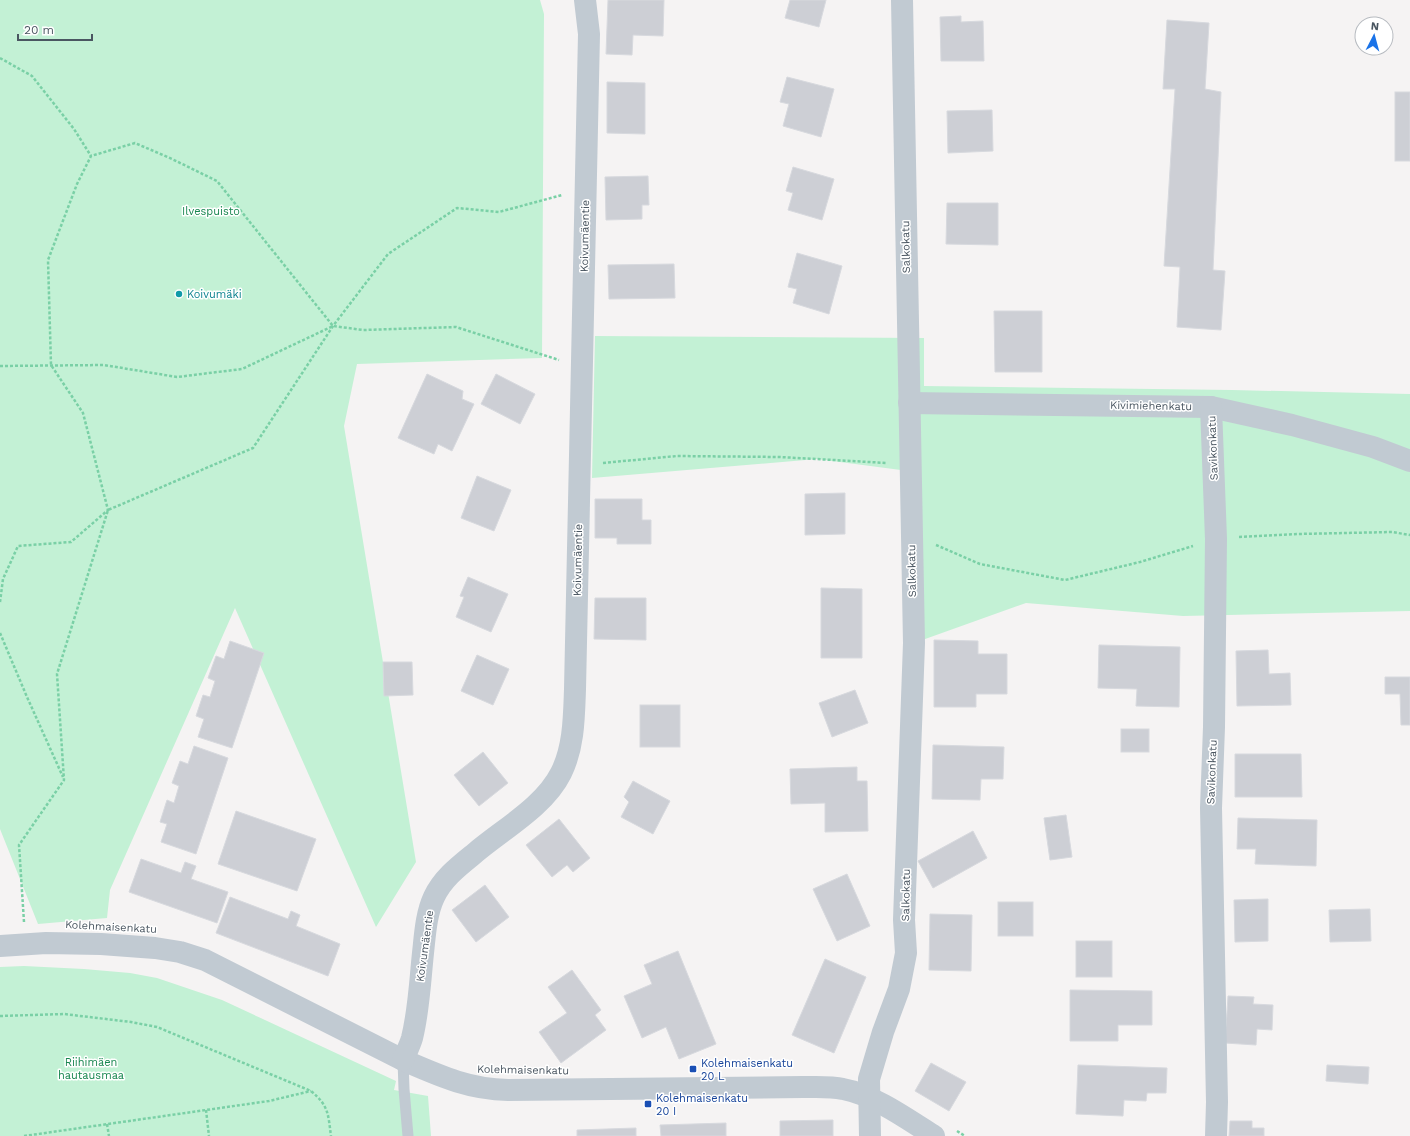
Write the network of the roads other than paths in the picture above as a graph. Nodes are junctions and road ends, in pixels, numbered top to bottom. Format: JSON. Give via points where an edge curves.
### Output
{"nodes":[{"id":1,"x":585,"y":0,"type":"edge"},
{"id":2,"x":902,"y":0,"type":"edge"},
{"id":3,"x":909,"y":403,"type":"junction"},
{"id":4,"x":1211,"y":407,"type":"junction"},
{"id":5,"x":1410,"y":461,"type":"edge"},
{"id":6,"x":0,"y":946,"type":"edge"},
{"id":7,"x":403,"y":1060,"type":"junction"},
{"id":8,"x":870,"y":1098,"type":"junction"},
{"id":9,"x":943,"y":1132,"type":"edge"},
{"id":10,"x":408,"y":1136,"type":"edge"},
{"id":11,"x":870,"y":1136,"type":"edge"},
{"id":12,"x":1216,"y":1136,"type":"edge"}],
"edges":[{"from":1,"to":7,"type":"street","name":"Koivumäentie","via":[[589,34],[573,728],[561,773],[550,790],[537,804],[452,872],[440,886],[427,920],[416,1017],[412,1038]]},
{"from":2,"to":3,"type":"street","name":"Salkokatu"},
{"from":3,"to":4,"type":"street","name":"Kivimiehenkatu"},
{"from":3,"to":8,"type":"street","name":"Salkokatu","via":[[914,643],[904,920],[906,952],[899,989],[883,1032],[870,1079]]},
{"from":4,"to":5,"type":"street","name":"Kivimiehenkatu","via":[[1344,439]]},
{"from":4,"to":12,"type":"street","name":"Savikonkatu","via":[[1216,539],[1211,808]]},
{"from":6,"to":7,"type":"street","name":"Kolehmaisenkatu","via":[[46,943],[101,944],[180,952],[205,960]]},
{"from":7,"to":8,"type":"street","name":"Kolehmaisenkatu","via":[[459,1083],[493,1089],[803,1087],[844,1089]]},
{"from":7,"to":10,"type":"lane"},
{"from":8,"to":9,"type":"street","name":"Kolehmaisenkatu"},
{"from":8,"to":11,"type":"street","name":"Salkokatu"}]}
